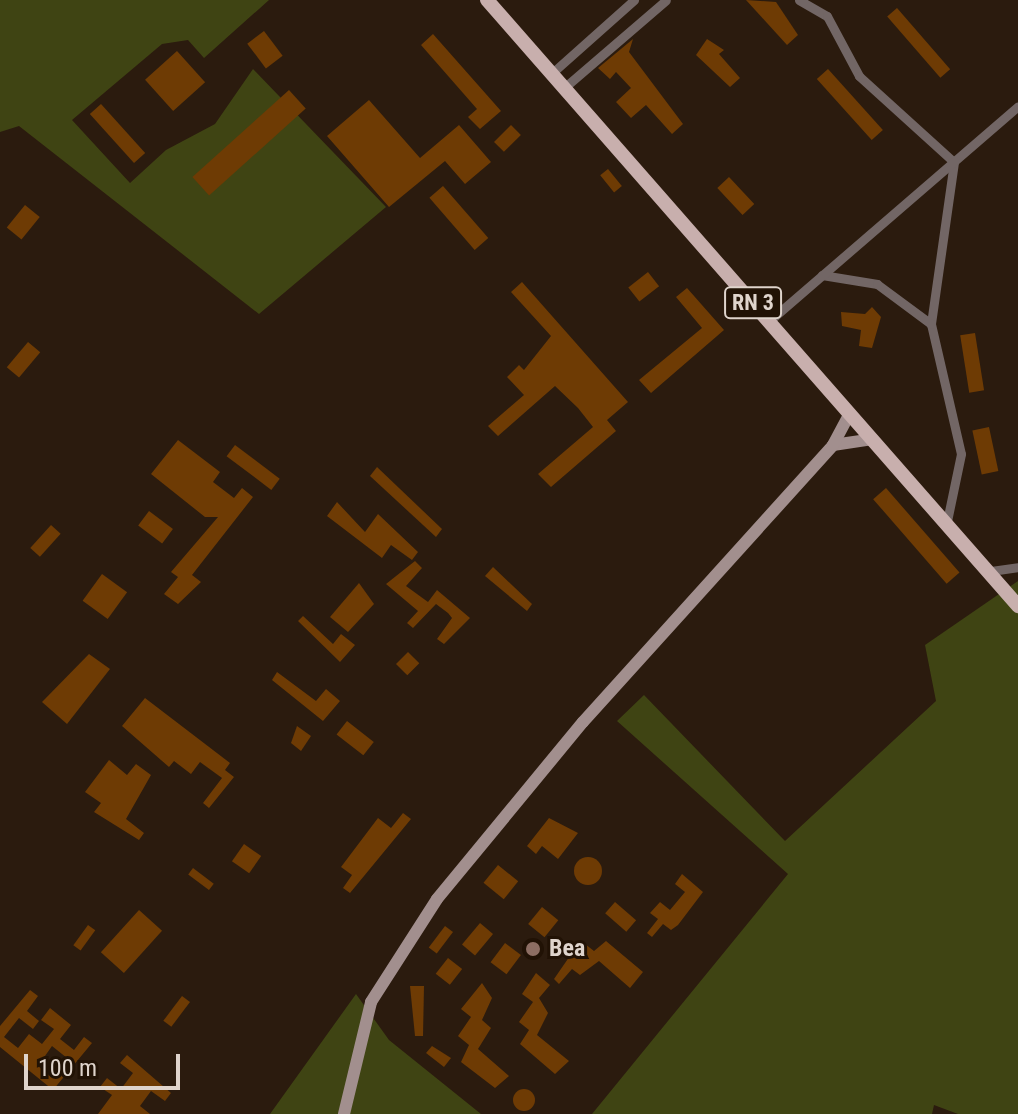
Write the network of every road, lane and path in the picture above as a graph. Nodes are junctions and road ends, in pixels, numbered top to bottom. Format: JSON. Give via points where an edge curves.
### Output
{"nodes":[{"id":1,"x":487,"y":0,"type":"edge"},
{"id":2,"x":634,"y":0,"type":"edge"},
{"id":3,"x":666,"y":0,"type":"edge"},
{"id":4,"x":799,"y":0,"type":"edge"},
{"id":5,"x":604,"y":27,"type":"junction"},
{"id":6,"x":618,"y":42,"type":"junction"},
{"id":7,"x":552,"y":73,"type":"junction"},
{"id":8,"x":565,"y":87,"type":"junction"},
{"id":9,"x":1018,"y":106,"type":"edge"},
{"id":10,"x":954,"y":162,"type":"junction"},
{"id":11,"x":822,"y":275,"type":"junction"},
{"id":12,"x":768,"y":322,"type":"junction"},
{"id":13,"x":931,"y":324,"type":"junction"},
{"id":14,"x":850,"y":413,"type":"junction"},
{"id":15,"x":873,"y":439,"type":"junction"},
{"id":16,"x":833,"y":445,"type":"junction"},
{"id":17,"x":947,"y":521,"type":"junction"},
{"id":18,"x":1018,"y":567,"type":"edge"},
{"id":19,"x":991,"y":571,"type":"junction"},
{"id":20,"x":1018,"y":606,"type":"edge"},
{"id":21,"x":344,"y":1114,"type":"edge"}],
"edges":[{"from":1,"to":7,"type":"main road","number":"RN 3"},
{"from":2,"to":5,"type":"street"},
{"from":3,"to":6,"type":"street"},
{"from":4,"to":10,"type":"street","via":[[827,16],[859,76]]},
{"from":5,"to":6,"type":"street"},
{"from":5,"to":7,"type":"street"},
{"from":6,"to":8,"type":"street"},
{"from":7,"to":8,"type":"main road","number":"RN 3"},
{"from":8,"to":12,"type":"main road","number":"RN 3"},
{"from":9,"to":10,"type":"street"},
{"from":10,"to":11,"type":"street"},
{"from":10,"to":13,"type":"street"},
{"from":11,"to":12,"type":"street"},
{"from":11,"to":13,"type":"street","via":[[877,284]]},
{"from":12,"to":14,"type":"main road","number":"RN 3"},
{"from":13,"to":17,"type":"street","via":[[961,454]]},
{"from":14,"to":15,"type":"main road","number":"RN 3"},
{"from":14,"to":16,"type":"street"},
{"from":15,"to":16,"type":"street"},
{"from":15,"to":17,"type":"main road","number":"RN 3"},
{"from":16,"to":21,"type":"street","via":[[583,722],[437,899],[371,1002]]},
{"from":17,"to":19,"type":"main road","number":"RN 3"},
{"from":18,"to":19,"type":"street"},
{"from":19,"to":20,"type":"main road","number":"RN 3"}]}
